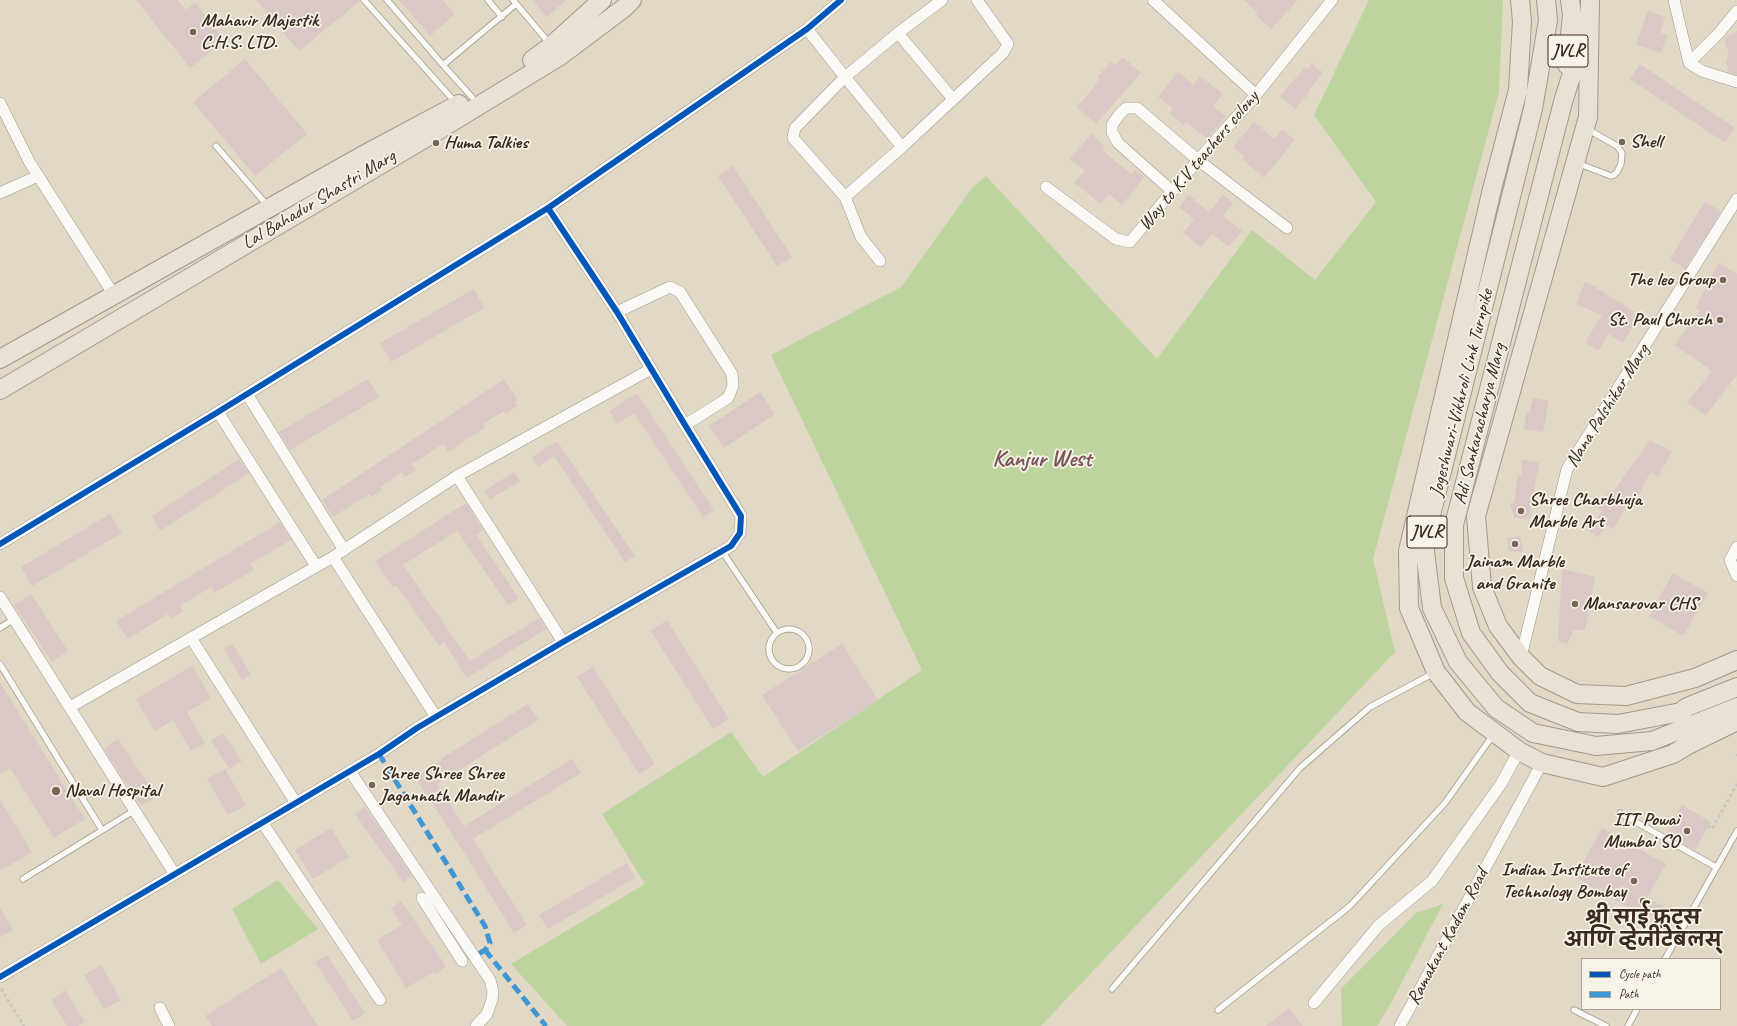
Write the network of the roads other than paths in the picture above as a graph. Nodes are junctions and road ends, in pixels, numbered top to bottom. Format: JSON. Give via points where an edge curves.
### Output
{"nodes":[{"id":1,"x":364,"y":0,"type":"edge"},
{"id":2,"x":387,"y":0,"type":"edge"},
{"id":3,"x":488,"y":0,"type":"edge"},
{"id":4,"x":602,"y":0,"type":"edge"},
{"id":5,"x":632,"y":0,"type":"edge"},
{"id":6,"x":841,"y":0,"type":"edge"},
{"id":7,"x":942,"y":0,"type":"edge"},
{"id":8,"x":977,"y":0,"type":"edge"},
{"id":9,"x":1153,"y":0,"type":"edge"},
{"id":10,"x":1332,"y":0,"type":"edge"},
{"id":11,"x":1520,"y":0,"type":"edge"},
{"id":12,"x":1546,"y":0,"type":"edge"},
{"id":13,"x":1570,"y":0,"type":"edge"},
{"id":14,"x":1590,"y":0,"type":"edge"},
{"id":15,"x":1674,"y":0,"type":"edge"},
{"id":16,"x":514,"y":2,"type":"edge"},
{"id":17,"x":1737,"y":11,"type":"edge"},
{"id":18,"x":502,"y":17,"type":"junction"},
{"id":19,"x":1589,"y":19,"type":"junction"},
{"id":20,"x":807,"y":29,"type":"junction"},
{"id":21,"x":898,"y":33,"type":"junction"},
{"id":22,"x":1521,"y":42,"type":"junction"},
{"id":23,"x":556,"y":51,"type":"junction"},
{"id":24,"x":1689,"y":63,"type":"junction"},
{"id":25,"x":443,"y":65,"type":"junction"},
{"id":26,"x":845,"y":77,"type":"junction"},
{"id":27,"x":1737,"y":82,"type":"edge"},
{"id":28,"x":1536,"y":93,"type":"junction"},
{"id":29,"x":1256,"y":95,"type":"junction"},
{"id":30,"x":953,"y":99,"type":"junction"},
{"id":31,"x":464,"y":101,"type":"junction"},
{"id":32,"x":1563,"y":102,"type":"junction"},
{"id":33,"x":0,"y":103,"type":"edge"},
{"id":34,"x":1585,"y":128,"type":"junction"},
{"id":35,"x":216,"y":146,"type":"dead end"},
{"id":36,"x":902,"y":147,"type":"junction"},
{"id":37,"x":1198,"y":160,"type":"junction"},
{"id":38,"x":1576,"y":162,"type":"junction"},
{"id":39,"x":38,"y":176,"type":"junction"},
{"id":40,"x":1046,"y":187,"type":"dead end"},
{"id":41,"x":1172,"y":191,"type":"junction"},
{"id":42,"x":0,"y":193,"type":"edge"},
{"id":43,"x":845,"y":197,"type":"junction"},
{"id":44,"x":1737,"y":199,"type":"edge"},
{"id":45,"x":269,"y":208,"type":"junction"},
{"id":46,"x":548,"y":208,"type":"junction"},
{"id":47,"x":1287,"y":228,"type":"dead end"},
{"id":48,"x":880,"y":261,"type":"dead end"},
{"id":49,"x":114,"y":295,"type":"junction"},
{"id":50,"x":617,"y":312,"type":"junction"},
{"id":51,"x":0,"y":359,"type":"edge"},
{"id":52,"x":651,"y":369,"type":"junction"},
{"id":53,"x":0,"y":390,"type":"edge"},
{"id":54,"x":247,"y":394,"type":"junction"},
{"id":55,"x":218,"y":412,"type":"junction"},
{"id":56,"x":685,"y":425,"type":"junction"},
{"id":57,"x":457,"y":476,"type":"junction"},
{"id":58,"x":0,"y":544,"type":"edge"},
{"id":59,"x":1737,"y":547,"type":"edge"},
{"id":60,"x":344,"y":550,"type":"junction"},
{"id":61,"x":722,"y":551,"type":"junction"},
{"id":62,"x":333,"y":557,"type":"junction"},
{"id":63,"x":316,"y":566,"type":"junction"},
{"id":64,"x":1737,"y":576,"type":"edge"},
{"id":65,"x":0,"y":597,"type":"edge"},
{"id":66,"x":14,"y":619,"type":"junction"},
{"id":67,"x":0,"y":628,"type":"edge"},
{"id":68,"x":777,"y":633,"type":"junction"},
{"id":69,"x":191,"y":638,"type":"junction"},
{"id":70,"x":563,"y":642,"type":"junction"},
{"id":71,"x":1521,"y":657,"type":"junction"},
{"id":72,"x":1737,"y":660,"type":"edge"},
{"id":73,"x":0,"y":664,"type":"edge"},
{"id":74,"x":1436,"y":672,"type":"junction"},
{"id":75,"x":1737,"y":687,"type":"edge"},
{"id":76,"x":70,"y":707,"type":"junction"},
{"id":77,"x":436,"y":717,"type":"junction"},
{"id":78,"x":1735,"y":717,"type":"edge"},
{"id":79,"x":1495,"y":733,"type":"junction"},
{"id":80,"x":1519,"y":751,"type":"junction"},
{"id":81,"x":1542,"y":763,"type":"junction"},
{"id":82,"x":350,"y":771,"type":"junction"},
{"id":83,"x":296,"y":802,"type":"junction"},
{"id":84,"x":134,"y":810,"type":"junction"},
{"id":85,"x":1620,"y":813,"type":"dead end"},
{"id":86,"x":262,"y":822,"type":"junction"},
{"id":87,"x":102,"y":830,"type":"junction"},
{"id":88,"x":1737,"y":831,"type":"edge"},
{"id":89,"x":1716,"y":867,"type":"junction"},
{"id":90,"x":174,"y":874,"type":"junction"},
{"id":91,"x":24,"y":879,"type":"dead end"},
{"id":92,"x":422,"y":898,"type":"dead end"},
{"id":93,"x":435,"y":908,"type":"junction"},
{"id":94,"x":460,"y":936,"type":"junction"},
{"id":95,"x":450,"y":942,"type":"junction"},
{"id":96,"x":1666,"y":958,"type":"edge"},
{"id":97,"x":462,"y":961,"type":"dead end"},
{"id":98,"x":0,"y":977,"type":"edge"},
{"id":99,"x":1112,"y":989,"type":"dead end"},
{"id":100,"x":380,"y":1000,"type":"dead end"},
{"id":101,"x":1314,"y":1003,"type":"dead end"},
{"id":102,"x":160,"y":1008,"type":"dead end"},
{"id":103,"x":1218,"y":1010,"type":"dead end"},
{"id":104,"x":1574,"y":1010,"type":"dead end"},
{"id":105,"x":1636,"y":1010,"type":"edge"},
{"id":106,"x":168,"y":1026,"type":"edge"},
{"id":107,"x":476,"y":1026,"type":"edge"},
{"id":108,"x":1400,"y":1026,"type":"edge"},
{"id":109,"x":1606,"y":1026,"type":"edge"},
{"id":110,"x":1628,"y":1026,"type":"edge"}],
"edges":[{"from":1,"to":31,"type":"lane"},
{"from":2,"to":25,"type":"lane"},
{"from":3,"to":18,"type":"lane"},
{"from":4,"to":23,"type":"main road","name":"Lal Bahadur Shastri Marg"},
{"from":5,"to":23,"type":"main road","name":"Lal Bahadur Shastri Marg","via":[[624,8]]},
{"from":6,"to":20,"type":"street"},
{"from":7,"to":21,"type":"street"},
{"from":8,"to":30,"type":"street","via":[[1008,44],[1003,53]]},
{"from":9,"to":29,"type":"street"},
{"from":10,"to":29,"type":"street","name":"Way to K.V teachers colony"},
{"from":11,"to":22,"type":"main road"},
{"from":12,"to":28,"type":"main road","number":"JVLR","via":[[1548,20]]},
{"from":13,"to":32,"type":"main road","number":"JVLR","via":[[1572,15]]},
{"from":14,"to":19,"type":"main road"},
{"from":15,"to":24,"type":"street"},
{"from":16,"to":18,"type":"lane"},
{"from":16,"to":23,"type":"lane"},
{"from":17,"to":24,"type":"street"},
{"from":18,"to":25,"type":"lane"},
{"from":19,"to":32,"type":"main road"},
{"from":19,"to":34,"type":"main road","via":[[1588,117]]},
{"from":20,"to":26,"type":"street"},
{"from":20,"to":46,"type":"street"},
{"from":21,"to":26,"type":"street"},
{"from":21,"to":30,"type":"street"},
{"from":22,"to":28,"type":"main road"},
{"from":22,"to":74,"type":"main road","via":[[1518,90],[1492,189],[1408,551],[1409,608]]},
{"from":23,"to":31,"type":"main road","name":"Lal Bahadur Shastri Marg"},
{"from":23,"to":53,"type":"main road","name":"Lal Bahadur Shastri Marg","via":[[429,136]]},
{"from":24,"to":27,"type":"street","via":[[1702,71]]},
{"from":25,"to":31,"type":"lane"},
{"from":26,"to":36,"type":"street"},
{"from":26,"to":43,"type":"street","via":[[795,128],[793,138]]},
{"from":28,"to":78,"type":"main road","name":"Jogeshwari-Vikhroli Link Turnpike","number":"JVLR","via":[[1424,543],[1432,608],[1458,662],[1496,708],[1533,733],[1596,746],[1652,740]]},
{"from":29,"to":37,"type":"street","name":"Way to K.V teachers colony"},
{"from":30,"to":36,"type":"street"},
{"from":31,"to":45,"type":"main road","name":"Lal Bahadur Shastri Marg"},
{"from":32,"to":75,"type":"main road","name":"Adi Sankaracharya Marg","number":"JVLR","via":[[1454,525],[1454,578],[1471,633],[1500,673],[1530,703],[1578,722],[1618,724],[1681,712]]},
{"from":33,"to":39,"type":"street"},
{"from":34,"to":38,"type":"main road"},
{"from":34,"to":38,"type":"lane","via":[[1617,146],[1622,153],[1621,164],[1617,172],[1611,176]]},
{"from":35,"to":45,"type":"lane"},
{"from":36,"to":43,"type":"street"},
{"from":37,"to":41,"type":"street","name":"Way to K.V teachers colony"},
{"from":37,"to":41,"type":"street","via":[[1137,108],[1126,108],[1119,115],[1112,125],[1112,132],[1118,143]]},
{"from":37,"to":47,"type":"street"},
{"from":38,"to":71,"type":"main road","via":[[1476,516],[1482,587],[1498,626]]},
{"from":39,"to":42,"type":"street"},
{"from":39,"to":49,"type":"street"},
{"from":40,"to":41,"type":"street","name":"Way to K.V teachers colony","via":[[1116,239],[1130,242]]},
{"from":43,"to":48,"type":"street","via":[[861,236]]},
{"from":44,"to":71,"type":"street","name":"Nana Palshikar Marg","via":[[1567,469]]},
{"from":45,"to":49,"type":"main road","name":"Lal Bahadur Shastri Marg"},
{"from":46,"to":50,"type":"street"},
{"from":46,"to":54,"type":"street"},
{"from":49,"to":51,"type":"main road","name":"Lal Bahadur Shastri Marg"},
{"from":50,"to":52,"type":"street"},
{"from":50,"to":56,"type":"street","via":[[670,287],[680,292],[732,374],[733,386],[728,398]]},
{"from":52,"to":56,"type":"street"},
{"from":52,"to":57,"type":"street"},
{"from":54,"to":55,"type":"street"},
{"from":54,"to":60,"type":"street"},
{"from":55,"to":58,"type":"street"},
{"from":55,"to":63,"type":"street"},
{"from":56,"to":61,"type":"street","via":[[741,516],[740,533],[731,546]]},
{"from":57,"to":60,"type":"street"},
{"from":57,"to":70,"type":"street"},
{"from":59,"to":64,"type":"street","via":[[1730,560]]},
{"from":60,"to":62,"type":"street"},
{"from":61,"to":68,"type":"lane"},
{"from":61,"to":70,"type":"street"},
{"from":62,"to":63,"type":"street"},
{"from":62,"to":77,"type":"street"},
{"from":63,"to":69,"type":"street"},
{"from":65,"to":66,"type":"street"},
{"from":66,"to":67,"type":"lane"},
{"from":66,"to":76,"type":"street"},
{"from":68,"to":68,"type":"lane","via":[[788,629],[795,630],[806,638],[808,651],[802,663],[796,667],[783,668],[773,661],[769,649]]},
{"from":69,"to":76,"type":"street"},
{"from":69,"to":83,"type":"street"},
{"from":70,"to":77,"type":"street"},
{"from":71,"to":72,"type":"main road","via":[[1540,676],[1577,694],[1626,696],[1695,678]]},
{"from":73,"to":87,"type":"lane"},
{"from":74,"to":79,"type":"main road","via":[[1467,712]]},
{"from":74,"to":99,"type":"lane","via":[[1370,707],[1300,768]]},
{"from":76,"to":84,"type":"street"},
{"from":77,"to":82,"type":"street"},
{"from":78,"to":81,"type":"main road","via":[[1673,754],[1603,778]]},
{"from":79,"to":80,"type":"main road"},
{"from":79,"to":103,"type":"lane","via":[[1445,803],[1350,906]]},
{"from":80,"to":81,"type":"main road"},
{"from":80,"to":101,"type":"street","via":[[1500,784],[1432,882],[1379,925]]},
{"from":81,"to":108,"type":"street","name":"Ramakant Kadam Road"},
{"from":82,"to":83,"type":"street"},
{"from":82,"to":93,"type":"street"},
{"from":83,"to":86,"type":"street"},
{"from":84,"to":87,"type":"lane"},
{"from":84,"to":90,"type":"street"},
{"from":85,"to":89,"type":"lane"},
{"from":86,"to":90,"type":"street"},
{"from":86,"to":100,"type":"street"},
{"from":87,"to":91,"type":"lane"},
{"from":88,"to":89,"type":"lane"},
{"from":89,"to":96,"type":"lane"},
{"from":90,"to":98,"type":"street"},
{"from":92,"to":93,"type":"street"},
{"from":93,"to":94,"type":"street"},
{"from":93,"to":95,"type":"street"},
{"from":94,"to":95,"type":"street"},
{"from":94,"to":107,"type":"street","via":[[490,980],[493,991],[487,1014]]},
{"from":95,"to":97,"type":"street"},
{"from":102,"to":106,"type":"street"},
{"from":104,"to":109,"type":"lane"},
{"from":105,"to":110,"type":"lane"}]}
